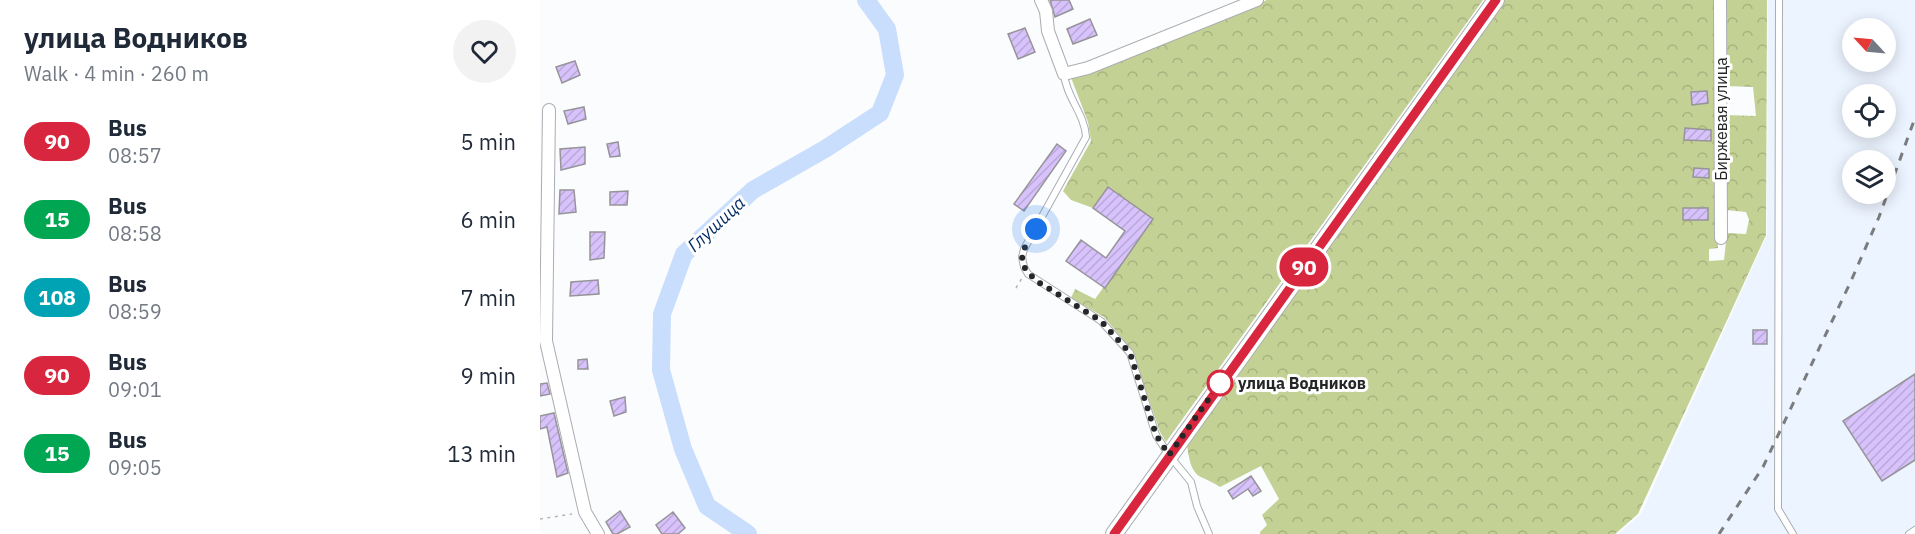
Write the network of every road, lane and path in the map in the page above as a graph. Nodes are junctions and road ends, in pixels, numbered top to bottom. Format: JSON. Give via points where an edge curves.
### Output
{"nodes":[{"id":1,"x":1041,"y":0,"type":"edge"},
{"id":2,"x":1257,"y":0,"type":"edge"},
{"id":3,"x":1496,"y":0,"type":"edge"},
{"id":4,"x":1720,"y":0,"type":"edge"},
{"id":5,"x":1779,"y":0,"type":"edge"},
{"id":6,"x":1235,"y":4,"type":"edge"},
{"id":7,"x":1064,"y":74,"type":"junction"},
{"id":8,"x":549,"y":110,"type":"dead end"},
{"id":9,"x":545,"y":216,"type":"edge"},
{"id":10,"x":1721,"y":238,"type":"dead end"},
{"id":11,"x":543,"y":341,"type":"edge"},
{"id":12,"x":1169,"y":455,"type":"junction"},
{"id":13,"x":585,"y":512,"type":"junction"},
{"id":14,"x":540,"y":519,"type":"edge"},
{"id":15,"x":1915,"y":530,"type":"edge"},
{"id":16,"x":598,"y":534,"type":"edge"},
{"id":17,"x":1114,"y":534,"type":"edge"},
{"id":18,"x":1209,"y":534,"type":"edge"},
{"id":19,"x":1793,"y":534,"type":"edge"},
{"id":20,"x":1909,"y":534,"type":"edge"}],
"edges":[{"from":1,"to":7,"type":"street"},
{"from":2,"to":6,"type":"street"},
{"from":3,"to":12,"type":"main road"},
{"from":4,"to":10,"type":"street","name":"Биржевая улица"},
{"from":5,"to":19,"type":"lane","via":[[1778,509]]},
{"from":6,"to":7,"type":"street","via":[[1088,68]]},
{"from":7,"to":12,"type":"lane","via":[[1086,137],[1024,249],[1024,267],[1035,280],[1101,321],[1130,353],[1156,435]]},
{"from":8,"to":9,"type":"street"},
{"from":9,"to":11,"type":"street"},
{"from":11,"to":13,"type":"street"},
{"from":12,"to":17,"type":"main road"},
{"from":12,"to":18,"type":"lane","via":[[1191,482]]},
{"from":13,"to":14,"type":"path"},
{"from":13,"to":16,"type":"street"},
{"from":15,"to":20,"type":"lane"}]}
